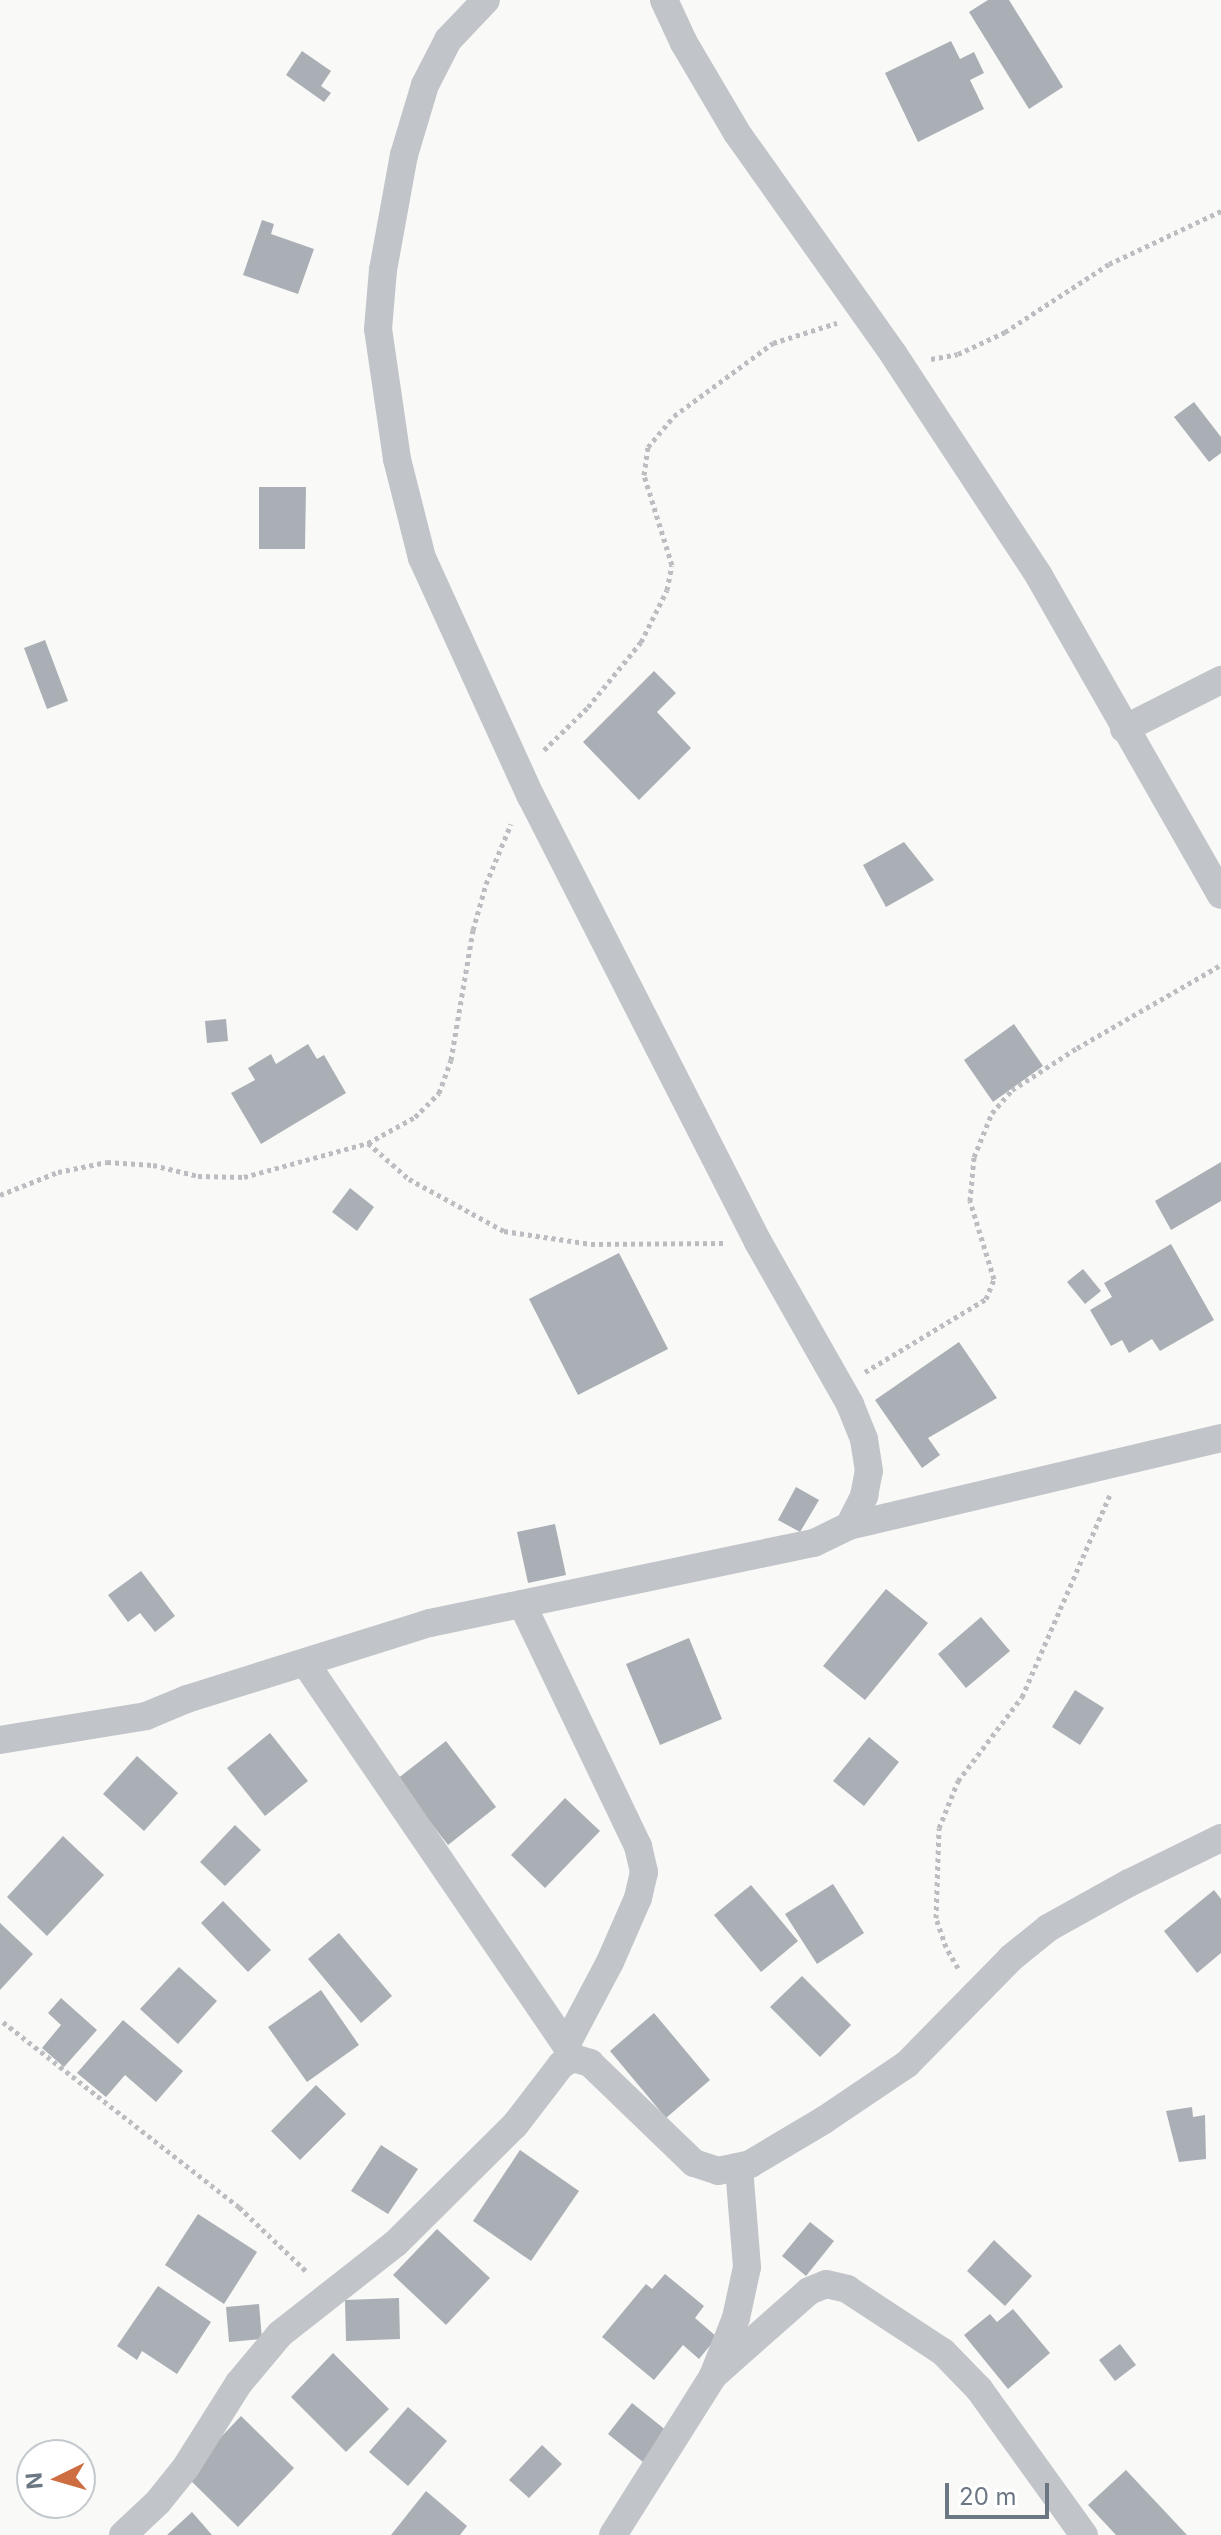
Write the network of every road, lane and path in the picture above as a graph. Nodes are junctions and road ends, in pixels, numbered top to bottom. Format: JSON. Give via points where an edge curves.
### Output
{"nodes":[{"id":1,"x":486,"y":0,"type":"edge"},
{"id":2,"x":664,"y":0,"type":"edge"},
{"id":3,"x":1221,"y":211,"type":"edge"},
{"id":4,"x":865,"y":314,"type":"junction"},
{"id":5,"x":894,"y":355,"type":"junction"},
{"id":6,"x":1221,"y":680,"type":"edge"},
{"id":7,"x":1124,"y":729,"type":"junction"},
{"id":8,"x":525,"y":785,"type":"junction"},
{"id":9,"x":1221,"y":895,"type":"edge"},
{"id":10,"x":1221,"y":965,"type":"edge"},
{"id":11,"x":368,"y":1143,"type":"junction"},
{"id":12,"x":0,"y":1195,"type":"edge"},
{"id":13,"x":758,"y":1242,"type":"junction"},
{"id":14,"x":841,"y":1388,"type":"junction"},
{"id":15,"x":1221,"y":1438,"type":"edge"},
{"id":16,"x":1125,"y":1461,"type":"junction"},
{"id":17,"x":849,"y":1526,"type":"junction"},
{"id":18,"x":522,"y":1604,"type":"junction"},
{"id":19,"x":306,"y":1664,"type":"junction"},
{"id":20,"x":0,"y":1740,"type":"edge"},
{"id":21,"x":1221,"y":1838,"type":"edge"},
{"id":22,"x":976,"y":1996,"type":"junction"},
{"id":23,"x":3,"y":2022,"type":"dead end"},
{"id":24,"x":570,"y":2052,"type":"junction"},
{"id":25,"x":739,"y":2167,"type":"junction"},
{"id":26,"x":329,"y":2292,"type":"junction"},
{"id":27,"x":713,"y":2376,"type":"junction"},
{"id":28,"x":123,"y":2535,"type":"edge"},
{"id":29,"x":613,"y":2535,"type":"edge"},
{"id":30,"x":1084,"y":2535,"type":"edge"}],
"edges":[{"from":1,"to":8,"type":"street","via":[[448,40],[425,85],[404,155],[378,329],[397,459],[422,558]]},
{"from":2,"to":4,"type":"street","via":[[737,133]]},
{"from":3,"to":5,"type":"path","via":[[1109,264],[1005,332],[958,354],[929,359]]},
{"from":4,"to":5,"type":"street"},
{"from":4,"to":8,"type":"path","via":[[773,343],[674,416],[648,447],[644,475],[672,565],[667,590],[641,642]]},
{"from":5,"to":7,"type":"street","via":[[1039,576]]},
{"from":6,"to":7,"type":"street"},
{"from":7,"to":9,"type":"street"},
{"from":8,"to":11,"type":"path","via":[[473,930],[451,1060],[439,1093],[415,1117]]},
{"from":8,"to":13,"type":"street"},
{"from":10,"to":14,"type":"path","via":[[1012,1090],[992,1113],[974,1157],[970,1201],[994,1279],[986,1299]]},
{"from":11,"to":12,"type":"path","via":[[244,1177],[198,1176],[153,1165],[107,1162],[58,1172]]},
{"from":11,"to":13,"type":"path","via":[[409,1179],[504,1231],[591,1244]]},
{"from":13,"to":14,"type":"street"},
{"from":14,"to":17,"type":"street","via":[[864,1439],[869,1471]]},
{"from":15,"to":16,"type":"street"},
{"from":16,"to":17,"type":"street"},
{"from":16,"to":22,"type":"path","via":[[1022,1697],[958,1781],[939,1828],[936,1918],[946,1947]]},
{"from":17,"to":18,"type":"street","via":[[814,1543]]},
{"from":18,"to":19,"type":"street","via":[[430,1623]]},
{"from":18,"to":24,"type":"street","via":[[638,1846],[644,1872],[638,1898]]},
{"from":19,"to":20,"type":"street","via":[[146,1716]]},
{"from":19,"to":24,"type":"street"},
{"from":21,"to":22,"type":"street","via":[[1048,1928]]},
{"from":22,"to":25,"type":"street","via":[[907,2064],[824,2120]]},
{"from":23,"to":26,"type":"path","via":[[239,2207]]},
{"from":24,"to":25,"type":"street","via":[[590,2063],[694,2163],[718,2171]]},
{"from":24,"to":26,"type":"street","via":[[515,2125],[396,2243]]},
{"from":25,"to":27,"type":"street","via":[[747,2267],[736,2318]]},
{"from":26,"to":28,"type":"street","via":[[280,2334],[239,2383],[186,2467]]},
{"from":27,"to":29,"type":"street"},
{"from":27,"to":30,"type":"street","via":[[809,2291],[826,2284],[847,2289],[943,2352],[979,2389]]}]}
